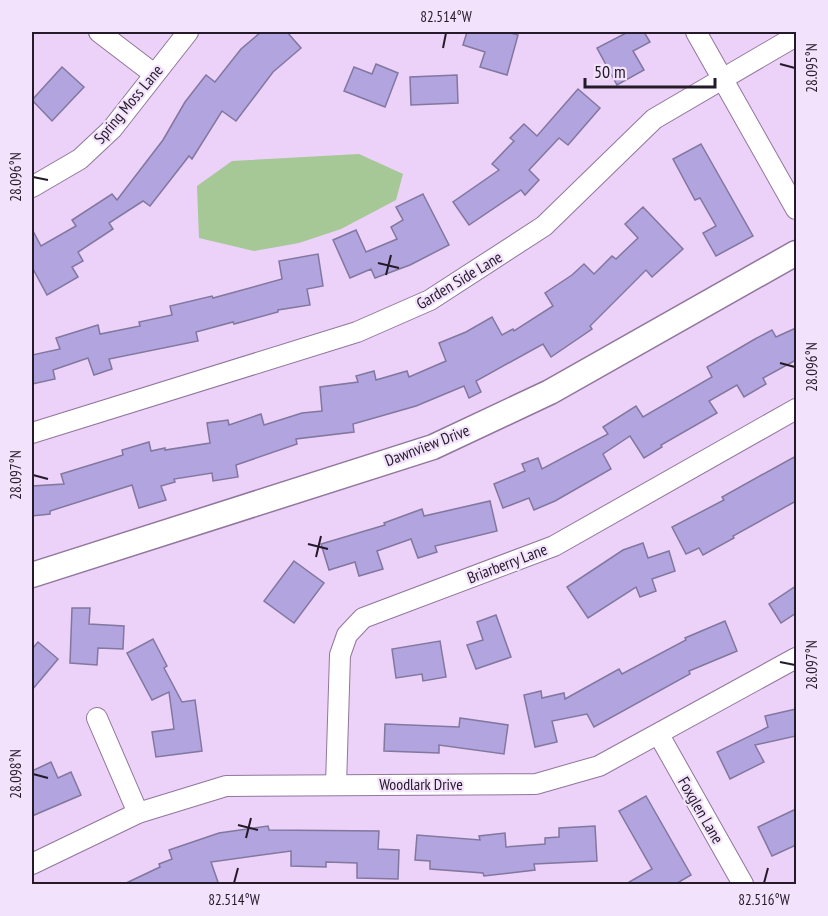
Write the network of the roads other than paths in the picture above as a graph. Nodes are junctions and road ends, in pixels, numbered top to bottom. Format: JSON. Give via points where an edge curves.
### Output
{"nodes":[{"id":1,"x":99,"y":32,"type":"edge"},
{"id":2,"x":188,"y":32,"type":"edge"},
{"id":3,"x":696,"y":32,"type":"edge"},
{"id":4,"x":796,"y":36,"type":"edge"},
{"id":5,"x":154,"y":74,"type":"junction"},
{"id":6,"x":722,"y":80,"type":"junction"},
{"id":7,"x":32,"y":187,"type":"edge"},
{"id":8,"x":796,"y":209,"type":"edge"},
{"id":9,"x":796,"y":253,"type":"edge"},
{"id":10,"x":796,"y":409,"type":"edge"},
{"id":11,"x":32,"y":433,"type":"edge"},
{"id":12,"x":32,"y":575,"type":"edge"},
{"id":13,"x":796,"y":658,"type":"edge"},
{"id":14,"x":97,"y":718,"type":"dead end"},
{"id":15,"x":658,"y":735,"type":"junction"},
{"id":16,"x":336,"y":785,"type":"junction"},
{"id":17,"x":138,"y":813,"type":"junction"},
{"id":18,"x":32,"y":864,"type":"edge"},
{"id":19,"x":743,"y":885,"type":"edge"}],
"edges":[{"from":1,"to":5,"type":"street"},
{"from":2,"to":5,"type":"street","name":"Spring Moss Lane"},
{"from":3,"to":6,"type":"street"},
{"from":4,"to":6,"type":"street","name":"Garden Side Lane"},
{"from":5,"to":7,"type":"street","name":"Spring Moss Lane","via":[[112,129],[80,159]]},
{"from":6,"to":8,"type":"street"},
{"from":6,"to":11,"type":"street","name":"Garden Side Lane","via":[[654,119],[544,226],[430,300],[357,332]]},
{"from":9,"to":12,"type":"street","name":"Dawnview Drive","via":[[550,392],[433,447]]},
{"from":10,"to":16,"type":"street","name":"Briarberry Lane","via":[[554,546],[363,618],[347,635],[340,655]]},
{"from":13,"to":15,"type":"street","name":"Woodlark Drive"},
{"from":14,"to":17,"type":"street"},
{"from":15,"to":16,"type":"street","name":"Woodlark Drive","via":[[599,766],[536,784]]},
{"from":15,"to":19,"type":"street","name":"Foxglen Lane"},
{"from":16,"to":17,"type":"street","name":"Woodlark Drive","via":[[226,786]]},
{"from":17,"to":18,"type":"street","name":"Woodlark Drive"}]}
